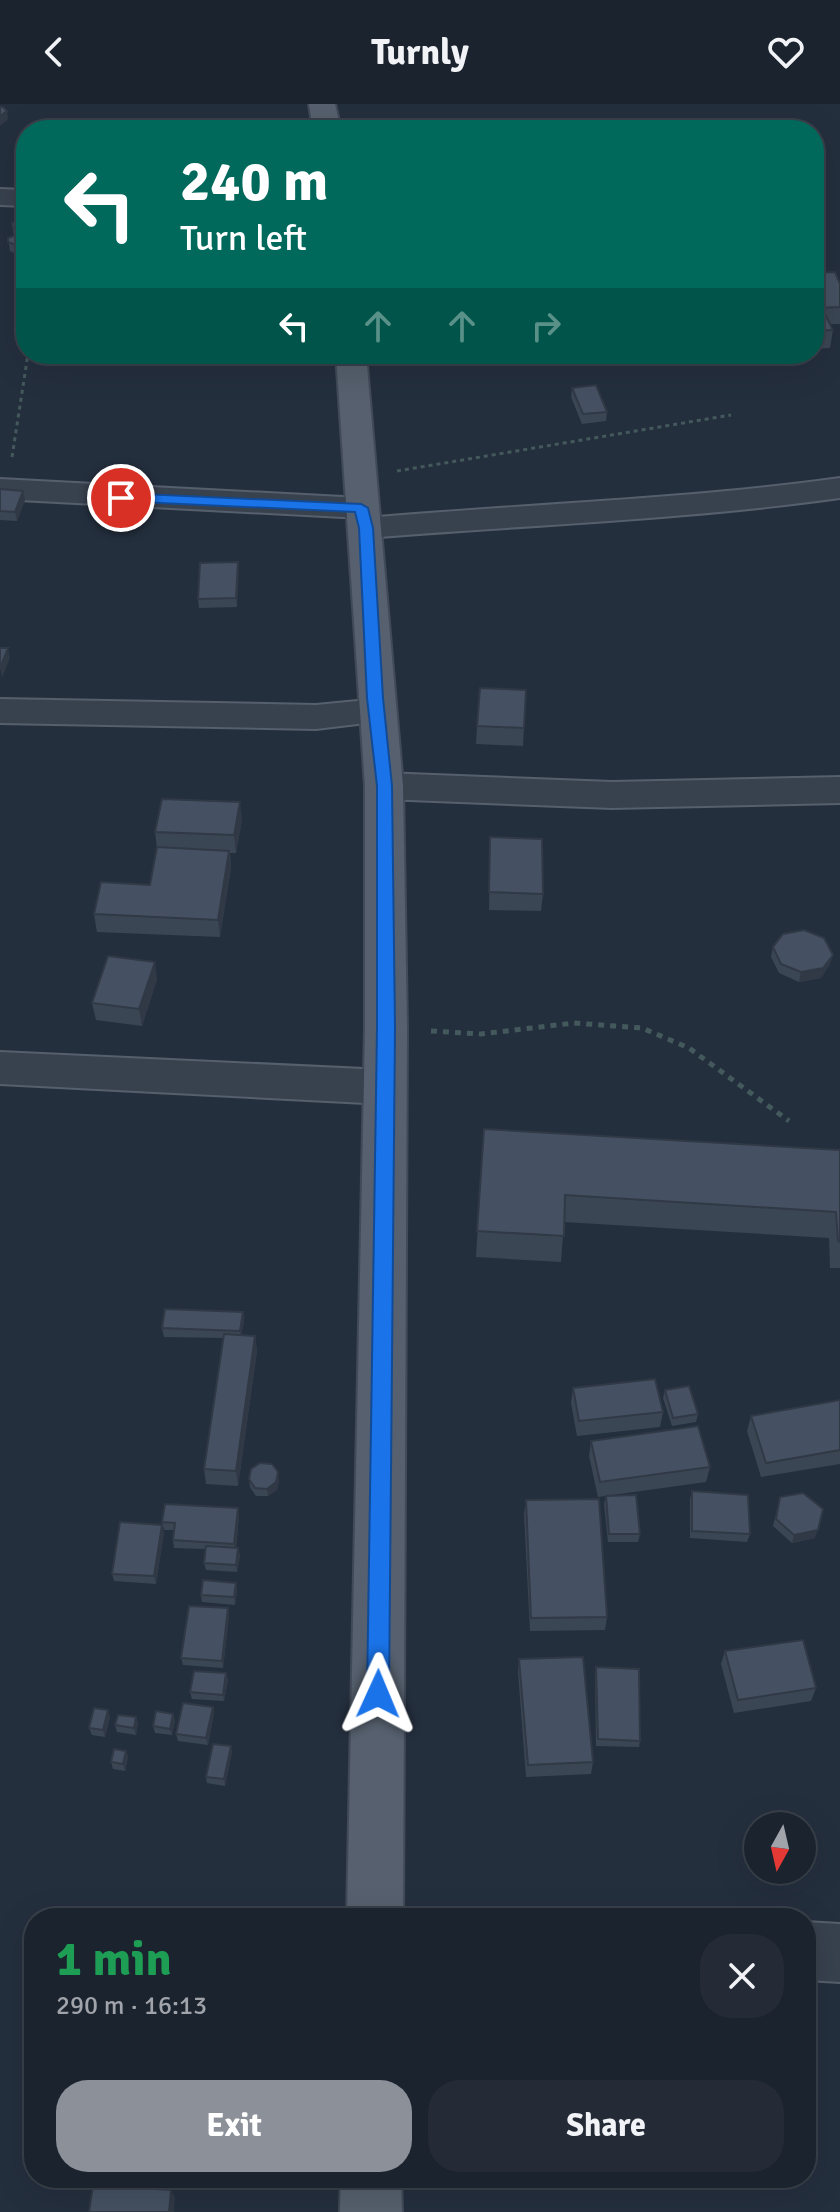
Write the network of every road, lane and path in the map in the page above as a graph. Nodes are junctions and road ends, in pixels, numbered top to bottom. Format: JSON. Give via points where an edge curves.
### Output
{"nodes":[{"id":1,"x":26,"y":364,"type":"edge"},
{"id":2,"x":352,"y":364,"type":"edge"},
{"id":3,"x":731,"y":415,"type":"dead end"},
{"id":4,"x":840,"y":488,"type":"edge"},
{"id":5,"x":3,"y":490,"type":"edge"},
{"id":6,"x":362,"y":505,"type":"junction"},
{"id":7,"x":0,"y":711,"type":"edge"},
{"id":8,"x":378,"y":711,"type":"junction"},
{"id":9,"x":384,"y":786,"type":"junction"},
{"id":10,"x":840,"y":790,"type":"edge"},
{"id":11,"x":386,"y":1028,"type":"junction"},
{"id":12,"x":0,"y":1068,"type":"edge"},
{"id":13,"x":385,"y":1087,"type":"junction"},
{"id":14,"x":789,"y":1121,"type":"dead end"},
{"id":15,"x":375,"y":1908,"type":"edge"},
{"id":16,"x":816,"y":1952,"type":"edge"},
{"id":17,"x":840,"y":1953,"type":"edge"},
{"id":18,"x":371,"y":2188,"type":"edge"},
{"id":19,"x":371,"y":2212,"type":"edge"}],
"edges":[{"from":1,"to":5,"type":"path"},
{"from":2,"to":6,"type":"main road"},
{"from":3,"to":6,"type":"path"},
{"from":4,"to":6,"type":"street","via":[[640,510],[542,513]]},
{"from":5,"to":6,"type":"street"},
{"from":6,"to":8,"type":"main road"},
{"from":7,"to":8,"type":"street","via":[[316,717]]},
{"from":8,"to":9,"type":"main road"},
{"from":9,"to":10,"type":"street","via":[[697,796]]},
{"from":9,"to":11,"type":"main road"},
{"from":11,"to":13,"type":"main road"},
{"from":11,"to":14,"type":"path","via":[[481,1034],[574,1023],[642,1028],[689,1048]]},
{"from":12,"to":13,"type":"street"},
{"from":13,"to":15,"type":"main road"},
{"from":16,"to":17,"type":"street"},
{"from":18,"to":19,"type":"main road"}]}
